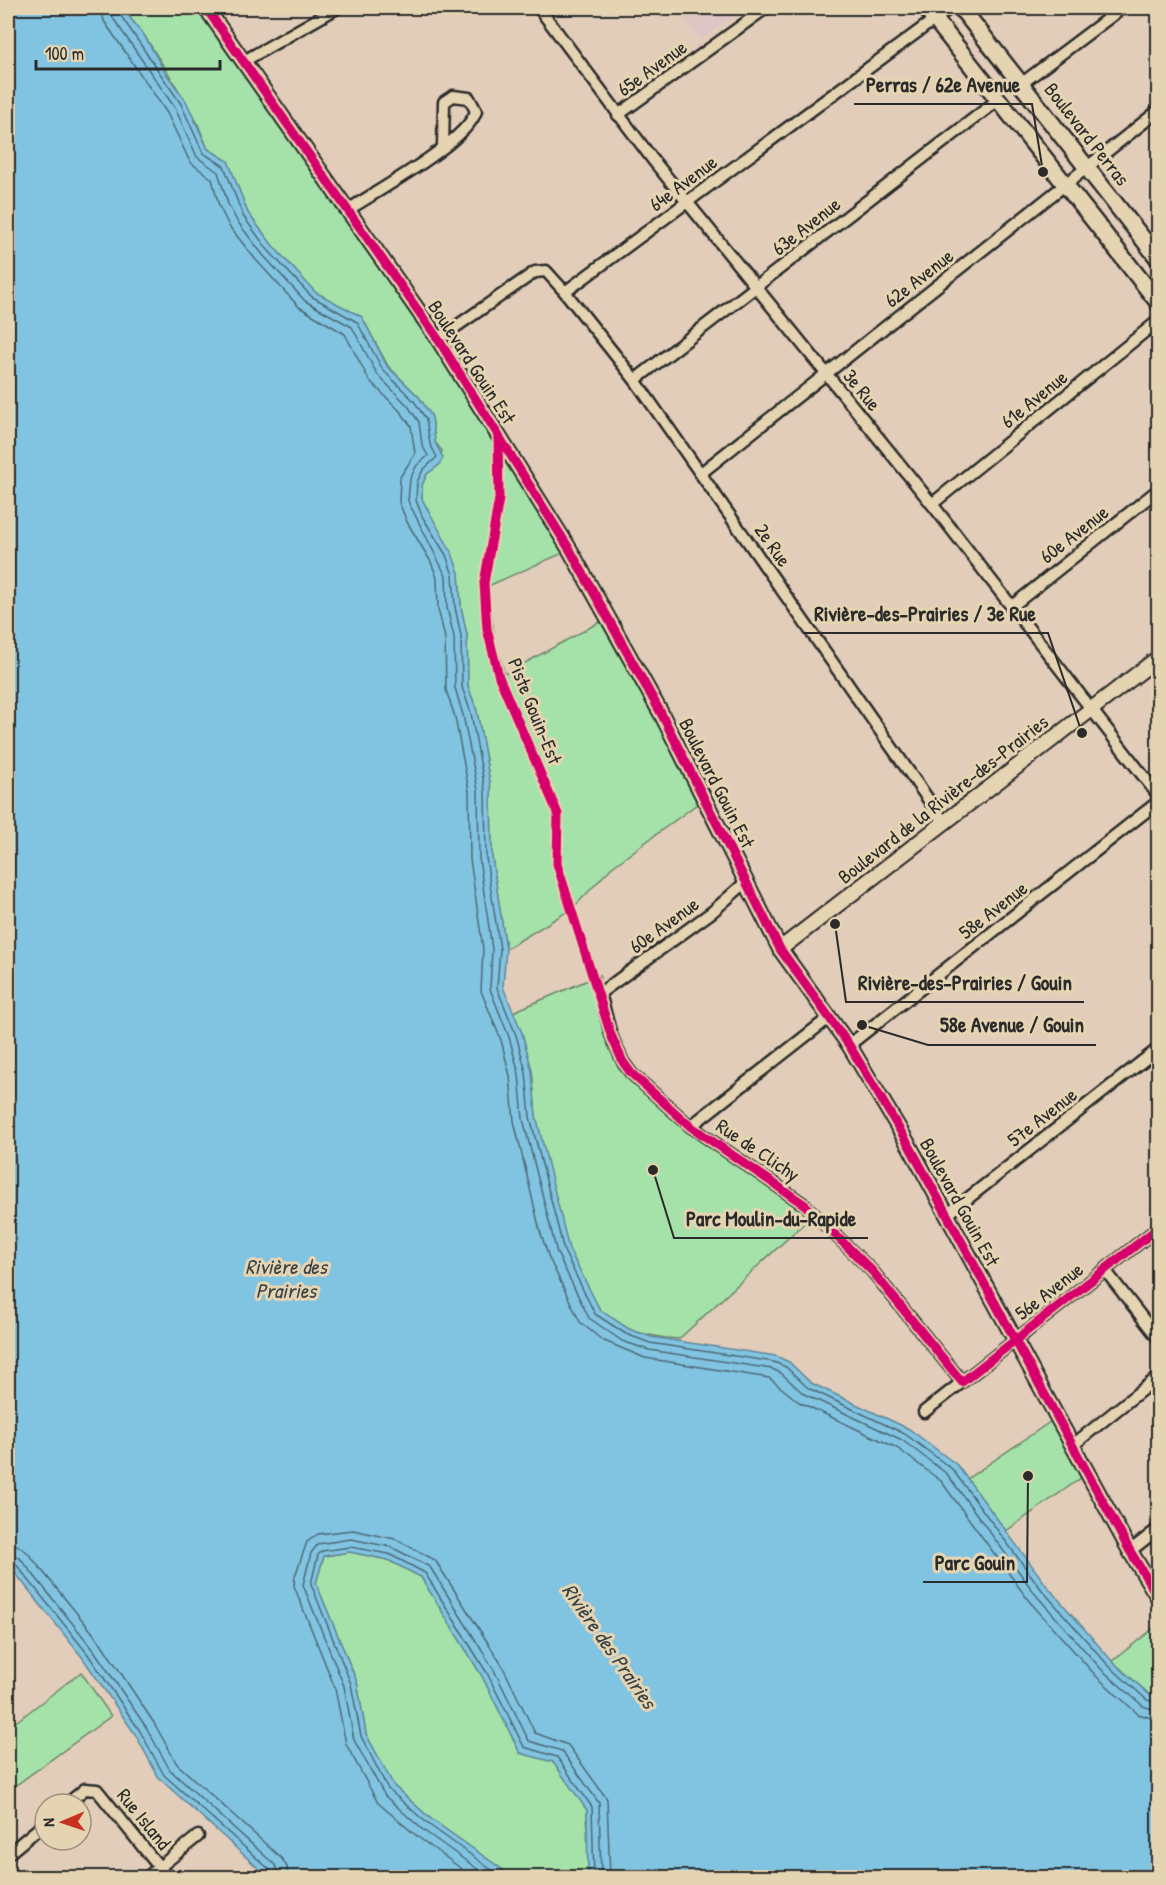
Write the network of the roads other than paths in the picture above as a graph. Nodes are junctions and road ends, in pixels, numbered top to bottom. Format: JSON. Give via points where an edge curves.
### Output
{"nodes":[{"id":1,"x":206,"y":8,"type":"edge"},
{"id":2,"x":337,"y":8,"type":"edge"},
{"id":3,"x":539,"y":8,"type":"edge"},
{"id":4,"x":766,"y":8,"type":"edge"},
{"id":5,"x":950,"y":8,"type":"edge"},
{"id":6,"x":961,"y":8,"type":"edge"},
{"id":7,"x":1122,"y":8,"type":"edge"},
{"id":8,"x":931,"y":13,"type":"edge"},
{"id":9,"x":244,"y":61,"type":"junction"},
{"id":10,"x":1021,"y":84,"type":"junction"},
{"id":11,"x":998,"y":100,"type":"junction"},
{"id":12,"x":1158,"y":111,"type":"edge"},
{"id":13,"x":618,"y":115,"type":"junction"},
{"id":14,"x":443,"y":146,"type":"junction"},
{"id":15,"x":1087,"y":168,"type":"junction"},
{"id":16,"x":1066,"y":185,"type":"junction"},
{"id":17,"x":688,"y":201,"type":"junction"},
{"id":18,"x":348,"y":210,"type":"junction"},
{"id":19,"x":1158,"y":258,"type":"edge"},
{"id":20,"x":755,"y":286,"type":"junction"},
{"id":21,"x":566,"y":292,"type":"junction"},
{"id":22,"x":1158,"y":302,"type":"edge"},
{"id":23,"x":1158,"y":321,"type":"edge"},
{"id":24,"x":438,"y":339,"type":"junction"},
{"id":25,"x":826,"y":375,"type":"junction"},
{"id":26,"x":635,"y":380,"type":"junction"},
{"id":27,"x":701,"y":473,"type":"junction"},
{"id":28,"x":1158,"y":490,"type":"edge"},
{"id":29,"x":932,"y":504,"type":"junction"},
{"id":30,"x":1011,"y":607,"type":"junction"},
{"id":31,"x":1158,"y":658,"type":"edge"},
{"id":32,"x":1091,"y":710,"type":"junction"},
{"id":33,"x":1158,"y":795,"type":"edge"},
{"id":34,"x":1158,"y":802,"type":"edge"},
{"id":35,"x":944,"y":822,"type":"junction"},
{"id":36,"x":746,"y":882,"type":"junction"},
{"id":37,"x":780,"y":949,"type":"junction"},
{"id":38,"x":600,"y":993,"type":"joint"},
{"id":39,"x":830,"y":1017,"type":"junction"},
{"id":40,"x":849,"y":1045,"type":"junction"},
{"id":41,"x":1158,"y":1049,"type":"edge"},
{"id":42,"x":691,"y":1126,"type":"junction"},
{"id":43,"x":948,"y":1214,"type":"junction"},
{"id":44,"x":1158,"y":1228,"type":"edge"},
{"id":45,"x":1105,"y":1270,"type":"junction"},
{"id":46,"x":1158,"y":1338,"type":"edge"},
{"id":47,"x":1015,"y":1340,"type":"junction"},
{"id":48,"x":1158,"y":1377,"type":"edge"},
{"id":49,"x":962,"y":1382,"type":"junction"},
{"id":50,"x":924,"y":1412,"type":"dead end"},
{"id":51,"x":1073,"y":1445,"type":"junction"},
{"id":52,"x":1158,"y":1529,"type":"edge"},
{"id":53,"x":1130,"y":1551,"type":"junction"},
{"id":54,"x":1158,"y":1597,"type":"edge"},
{"id":55,"x":84,"y":1792,"type":"edge"},
{"id":56,"x":33,"y":1833,"type":"edge"},
{"id":57,"x":198,"y":1836,"type":"dead end"},
{"id":58,"x":8,"y":1854,"type":"edge"},
{"id":59,"x":159,"y":1866,"type":"junction"},
{"id":60,"x":146,"y":1878,"type":"edge"},
{"id":61,"x":168,"y":1878,"type":"edge"}],
"edges":[{"from":1,"to":9,"type":"street","name":"Boulevard Gouin Est"},
{"from":2,"to":9,"type":"street"},
{"from":3,"to":13,"type":"street","name":"3e Rue"},
{"from":4,"to":13,"type":"street","name":"65e Avenue"},
{"from":5,"to":8,"type":"street","name":"64e Avenue"},
{"from":6,"to":10,"type":"main road","name":"Boulevard Perras"},
{"from":7,"to":10,"type":"street"},
{"from":8,"to":11,"type":"main road"},
{"from":8,"to":17,"type":"street","name":"64e Avenue"},
{"from":9,"to":18,"type":"street","name":"Boulevard Gouin Est"},
{"from":10,"to":15,"type":"main road","name":"Boulevard Perras"},
{"from":11,"to":16,"type":"main road"},
{"from":11,"to":20,"type":"street","name":"63e Avenue"},
{"from":12,"to":15,"type":"street","name":"62e Avenue"},
{"from":13,"to":17,"type":"street","name":"3e Rue"},
{"from":14,"to":14,"type":"street","via":[[470,126],[475,105],[469,98],[453,96],[444,102]]},
{"from":14,"to":18,"type":"street"},
{"from":15,"to":16,"type":"street","name":"62e Avenue"},
{"from":15,"to":19,"type":"main road","name":"Boulevard Perras"},
{"from":16,"to":22,"type":"main road"},
{"from":16,"to":25,"type":"street","name":"62e Avenue"},
{"from":17,"to":20,"type":"street","name":"3e Rue"},
{"from":17,"to":21,"type":"street","name":"64e Avenue"},
{"from":18,"to":24,"type":"street","name":"Boulevard Gouin Est"},
{"from":20,"to":25,"type":"street","name":"3e Rue"},
{"from":20,"to":26,"type":"street","name":"63e Avenue"},
{"from":21,"to":24,"type":"street","via":[[546,271],[535,272]]},
{"from":21,"to":26,"type":"street","name":"2e Rue"},
{"from":23,"to":29,"type":"street","name":"61e Avenue"},
{"from":24,"to":36,"type":"street","name":"Boulevard Gouin Est","via":[[570,550],[662,715]]},
{"from":25,"to":27,"type":"street","name":"62e Avenue"},
{"from":25,"to":29,"type":"street","name":"3e Rue"},
{"from":26,"to":27,"type":"street","name":"2e Rue"},
{"from":27,"to":35,"type":"street","name":"2e Rue"},
{"from":28,"to":30,"type":"street","name":"60e Avenue"},
{"from":29,"to":30,"type":"street","name":"3e Rue"},
{"from":30,"to":32,"type":"street","name":"3e Rue"},
{"from":31,"to":32,"type":"street","name":"Boulevard de la Rivière-des-Prairies"},
{"from":32,"to":33,"type":"street","name":"3e Rue"},
{"from":32,"to":35,"type":"street","name":"Boulevard de la Rivière-des-Prairies"},
{"from":34,"to":40,"type":"street","name":"58e Avenue"},
{"from":35,"to":37,"type":"street","name":"Boulevard de la Rivière-des-Prairies"},
{"from":36,"to":37,"type":"street","name":"Boulevard Gouin Est"},
{"from":36,"to":38,"type":"street","name":"60e Avenue","via":[[712,912]]},
{"from":37,"to":39,"type":"street","name":"Boulevard Gouin Est"},
{"from":38,"to":42,"type":"street","name":"Rue de Clichy","via":[[623,1062]]},
{"from":39,"to":40,"type":"street","name":"Boulevard Gouin Est"},
{"from":39,"to":42,"type":"street"},
{"from":40,"to":43,"type":"street","name":"Boulevard Gouin Est"},
{"from":41,"to":43,"type":"street","name":"57e Avenue"},
{"from":42,"to":49,"type":"street","name":"Rue de Clichy","via":[[806,1205],[881,1281]]},
{"from":43,"to":47,"type":"street","name":"Boulevard Gouin Est"},
{"from":44,"to":45,"type":"street","name":"56e Avenue"},
{"from":45,"to":46,"type":"street"},
{"from":45,"to":47,"type":"street","name":"56e Avenue"},
{"from":47,"to":49,"type":"street","name":"56e Avenue"},
{"from":47,"to":51,"type":"street","name":"Boulevard Gouin Est"},
{"from":48,"to":51,"type":"street"},
{"from":49,"to":50,"type":"street","name":"56e Avenue"},
{"from":51,"to":53,"type":"street","name":"Boulevard Gouin Est"},
{"from":52,"to":53,"type":"street"},
{"from":53,"to":54,"type":"street","name":"Boulevard Gouin Est"},
{"from":55,"to":59,"type":"street","name":"Rue Island","via":[[89,1788],[97,1790]]},
{"from":56,"to":58,"type":"street"},
{"from":57,"to":59,"type":"street"},
{"from":59,"to":60,"type":"street"},
{"from":59,"to":61,"type":"street","name":"Rue Island"}]}
